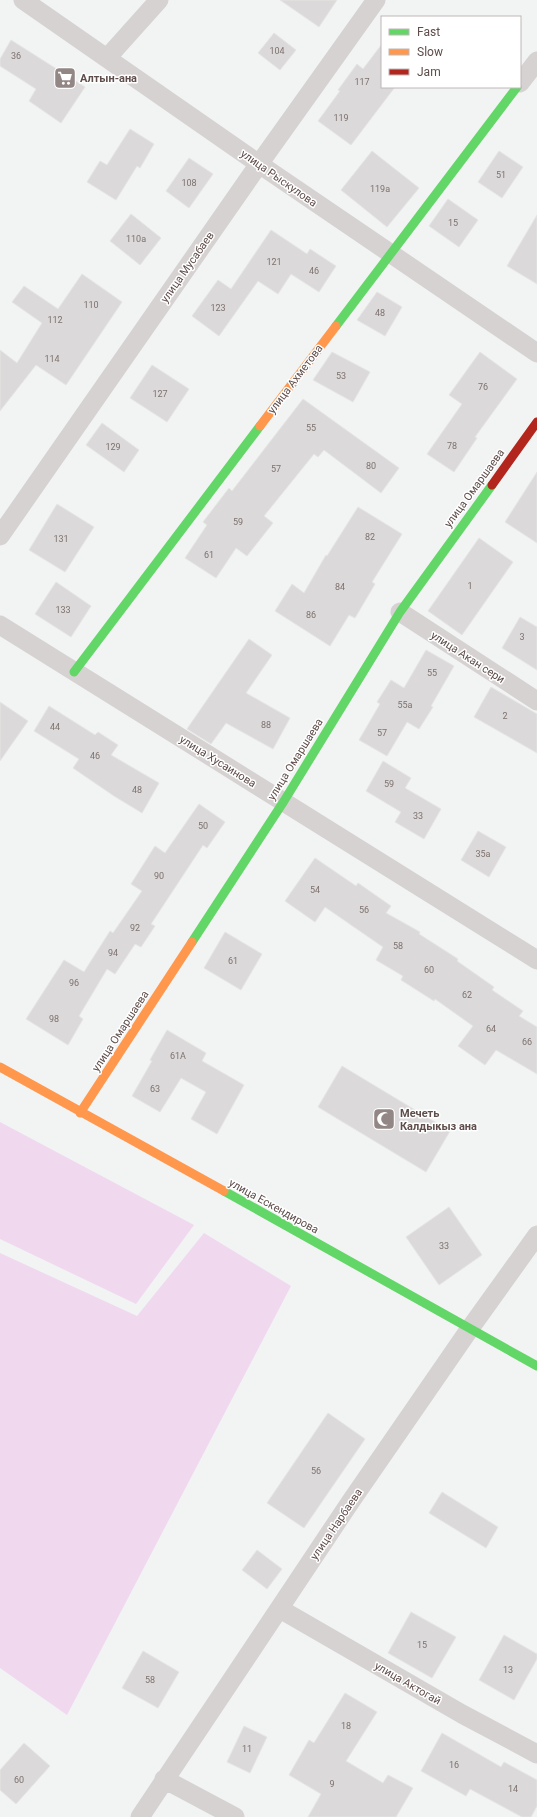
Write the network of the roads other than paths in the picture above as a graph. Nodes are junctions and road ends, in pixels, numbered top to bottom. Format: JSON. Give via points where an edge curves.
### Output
{"nodes":[{"id":1,"x":23,"y":0,"type":"edge"},
{"id":2,"x":159,"y":0,"type":"edge"},
{"id":3,"x":376,"y":0,"type":"edge"},
{"id":4,"x":107,"y":58,"type":"junction"},
{"id":5,"x":537,"y":61,"type":"edge"},
{"id":6,"x":521,"y":82,"type":"edge"},
{"id":7,"x":516,"y":88,"type":"edge"},
{"id":8,"x":259,"y":164,"type":"junction"},
{"id":9,"x":390,"y":254,"type":"junction"},
{"id":10,"x":537,"y":353,"type":"edge"},
{"id":11,"x":537,"y":422,"type":"edge"},
{"id":12,"x":0,"y":536,"type":"edge"},
{"id":13,"x":400,"y":612,"type":"junction"},
{"id":14,"x":0,"y":625,"type":"edge"},
{"id":15,"x":74,"y":672,"type":"junction"},
{"id":16,"x":537,"y":702,"type":"edge"},
{"id":17,"x":284,"y":801,"type":"junction"},
{"id":18,"x":537,"y":960,"type":"edge"},
{"id":19,"x":0,"y":1067,"type":"edge"},
{"id":20,"x":80,"y":1113,"type":"junction"},
{"id":21,"x":537,"y":1235,"type":"edge"},
{"id":22,"x":471,"y":1327,"type":"junction"},
{"id":23,"x":537,"y":1366,"type":"edge"},
{"id":24,"x":280,"y":1609,"type":"junction"},
{"id":25,"x":537,"y":1754,"type":"edge"},
{"id":26,"x":164,"y":1779,"type":"junction"},
{"id":27,"x":140,"y":1817,"type":"edge"},
{"id":28,"x":234,"y":1817,"type":"edge"}],
"edges":[{"from":1,"to":4,"type":"street","name":"улица Рыскулова"},
{"from":2,"to":4,"type":"street"},
{"from":3,"to":8,"type":"street","name":"улица Мусабаев"},
{"from":4,"to":8,"type":"street","name":"улица Рыскулова"},
{"from":5,"to":6,"type":"street"},
{"from":7,"to":9,"type":"street","name":"улица Ахметова"},
{"from":8,"to":9,"type":"street","name":"улица Рыскулова"},
{"from":8,"to":12,"type":"street","name":"улица Мусабаев"},
{"from":9,"to":10,"type":"street","name":"улица Рыскулова"},
{"from":9,"to":15,"type":"street","name":"улица Ахметова"},
{"from":11,"to":13,"type":"street","name":"улица Омаршаева"},
{"from":13,"to":16,"type":"street","name":"улица Акан сери"},
{"from":13,"to":17,"type":"street","name":"улица Омаршаева"},
{"from":14,"to":15,"type":"street","name":"улица Хусаинова"},
{"from":15,"to":17,"type":"street","name":"улица Хусаинова"},
{"from":17,"to":18,"type":"street","name":"улица Хусаинова"},
{"from":17,"to":20,"type":"street","name":"улица Омаршаева"},
{"from":19,"to":20,"type":"street","name":"улица Ескендирова"},
{"from":20,"to":22,"type":"street","name":"улица Ескендирова"},
{"from":21,"to":22,"type":"street","name":"улица Нарбаева"},
{"from":22,"to":23,"type":"street","name":"улица Ескендирова"},
{"from":22,"to":24,"type":"street","name":"улица Нарбаева"},
{"from":24,"to":25,"type":"street","name":"улица Актогай"},
{"from":24,"to":26,"type":"street","name":"улица Нарбаева"},
{"from":26,"to":27,"type":"street","name":"улица Нарбаева"},
{"from":26,"to":28,"type":"street"}]}
